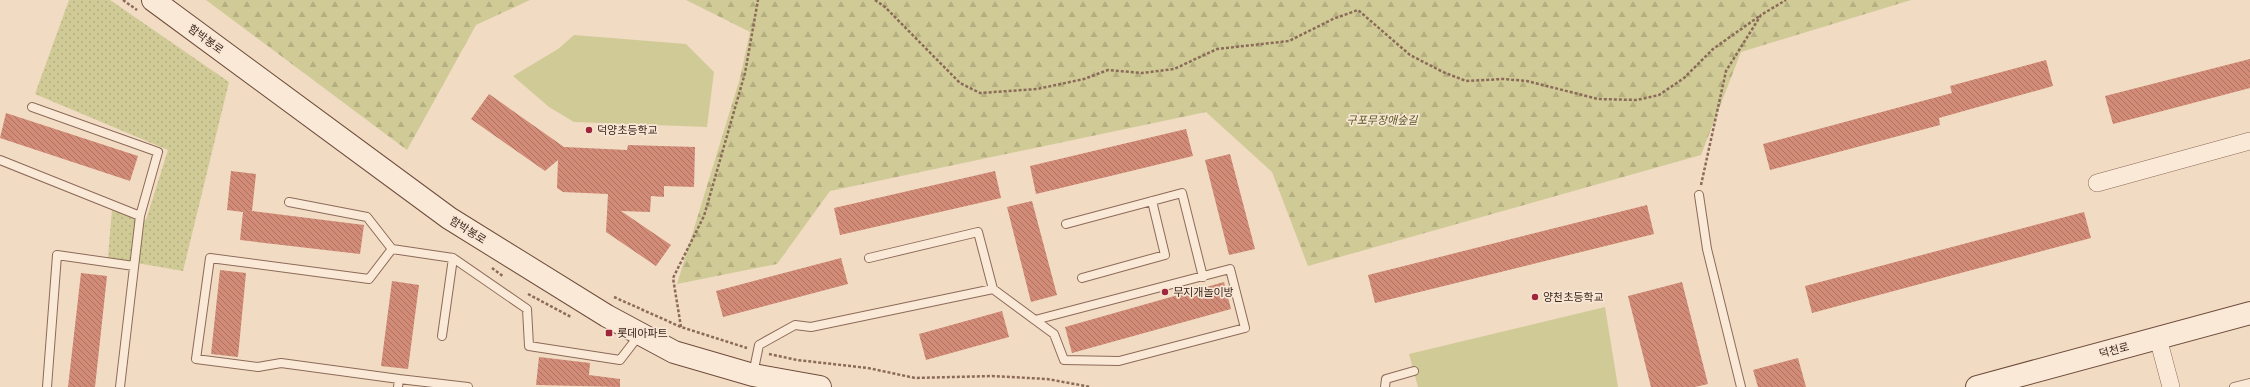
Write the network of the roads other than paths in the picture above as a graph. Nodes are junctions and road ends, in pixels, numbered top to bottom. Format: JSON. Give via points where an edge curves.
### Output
{"nodes":[{"id":1,"x":153,"y":0,"type":"edge"},
{"id":2,"x":32,"y":107,"type":"dead end"},
{"id":3,"x":2250,"y":141,"type":"edge"},
{"id":4,"x":0,"y":160,"type":"edge"},
{"id":5,"x":2097,"y":183,"type":"dead end"},
{"id":6,"x":1698,"y":194,"type":"road end"},
{"id":7,"x":1152,"y":201,"type":"junction"},
{"id":8,"x":289,"y":202,"type":"dead end"},
{"id":9,"x":140,"y":216,"type":"junction"},
{"id":10,"x":1066,"y":224,"type":"dead end"},
{"id":11,"x":392,"y":250,"type":"junction"},
{"id":12,"x":453,"y":258,"type":"junction"},
{"id":13,"x":869,"y":258,"type":"dead end"},
{"id":14,"x":134,"y":266,"type":"junction"},
{"id":15,"x":1203,"y":277,"type":"junction"},
{"id":16,"x":1082,"y":278,"type":"dead end"},
{"id":17,"x":993,"y":289,"type":"junction"},
{"id":18,"x":2250,"y":312,"type":"edge"},
{"id":19,"x":1035,"y":320,"type":"junction"},
{"id":20,"x":640,"y":334,"type":"junction"},
{"id":21,"x":442,"y":336,"type":"dead end"},
{"id":22,"x":2158,"y":338,"type":"junction"},
{"id":23,"x":1414,"y":371,"type":"dead end"},
{"id":24,"x":753,"y":375,"type":"junction"},
{"id":25,"x":398,"y":383,"type":"edge"},
{"id":26,"x":2250,"y":383,"type":"edge"},
{"id":27,"x":47,"y":387,"type":"edge"},
{"id":28,"x":120,"y":387,"type":"edge"},
{"id":29,"x":468,"y":387,"type":"edge"},
{"id":30,"x":820,"y":387,"type":"edge"},
{"id":31,"x":1385,"y":387,"type":"edge"},
{"id":32,"x":1741,"y":387,"type":"edge"},
{"id":33,"x":1977,"y":387,"type":"edge"},
{"id":34,"x":2171,"y":387,"type":"edge"},
{"id":35,"x":2234,"y":387,"type":"edge"}],
"edges":[{"from":1,"to":20,"type":"main road","name":"함박봉로","via":[[449,218]]},
{"from":2,"to":9,"type":"lane","via":[[158,152]]},
{"from":3,"to":5,"type":"street"},
{"from":4,"to":9,"type":"lane"},
{"from":6,"to":32,"type":"lane","via":[[1707,249]]},
{"from":7,"to":10,"type":"lane"},
{"from":7,"to":15,"type":"lane","via":[[1182,193]]},
{"from":7,"to":16,"type":"lane","via":[[1165,255]]},
{"from":8,"to":11,"type":"lane","via":[[367,217]]},
{"from":9,"to":14,"type":"lane"},
{"from":11,"to":12,"type":"lane"},
{"from":11,"to":25,"type":"lane","via":[[369,279],[210,258],[196,359],[258,367],[281,363]]},
{"from":12,"to":20,"type":"lane","via":[[527,308],[529,346],[620,360]]},
{"from":12,"to":21,"type":"lane"},
{"from":13,"to":17,"type":"lane","via":[[978,232]]},
{"from":14,"to":27,"type":"lane","via":[[57,255]]},
{"from":14,"to":28,"type":"lane"},
{"from":15,"to":19,"type":"lane"},
{"from":15,"to":19,"type":"lane","via":[[1230,269],[1245,328],[1119,361],[1064,360],[1054,334]]},
{"from":17,"to":19,"type":"lane"},
{"from":17,"to":24,"type":"lane","via":[[810,327],[795,325],[759,345]]},
{"from":18,"to":22,"type":"main road","name":"덕천로"},
{"from":20,"to":24,"type":"main road","name":"함박봉로","via":[[674,352]]},
{"from":22,"to":33,"type":"main road","name":"덕천로"},
{"from":22,"to":34,"type":"street"},
{"from":23,"to":31,"type":"lane","via":[[1386,379]]},
{"from":24,"to":30,"type":"main road","name":"함박봉로"},
{"from":25,"to":29,"type":"lane"},
{"from":26,"to":35,"type":"lane"}]}
